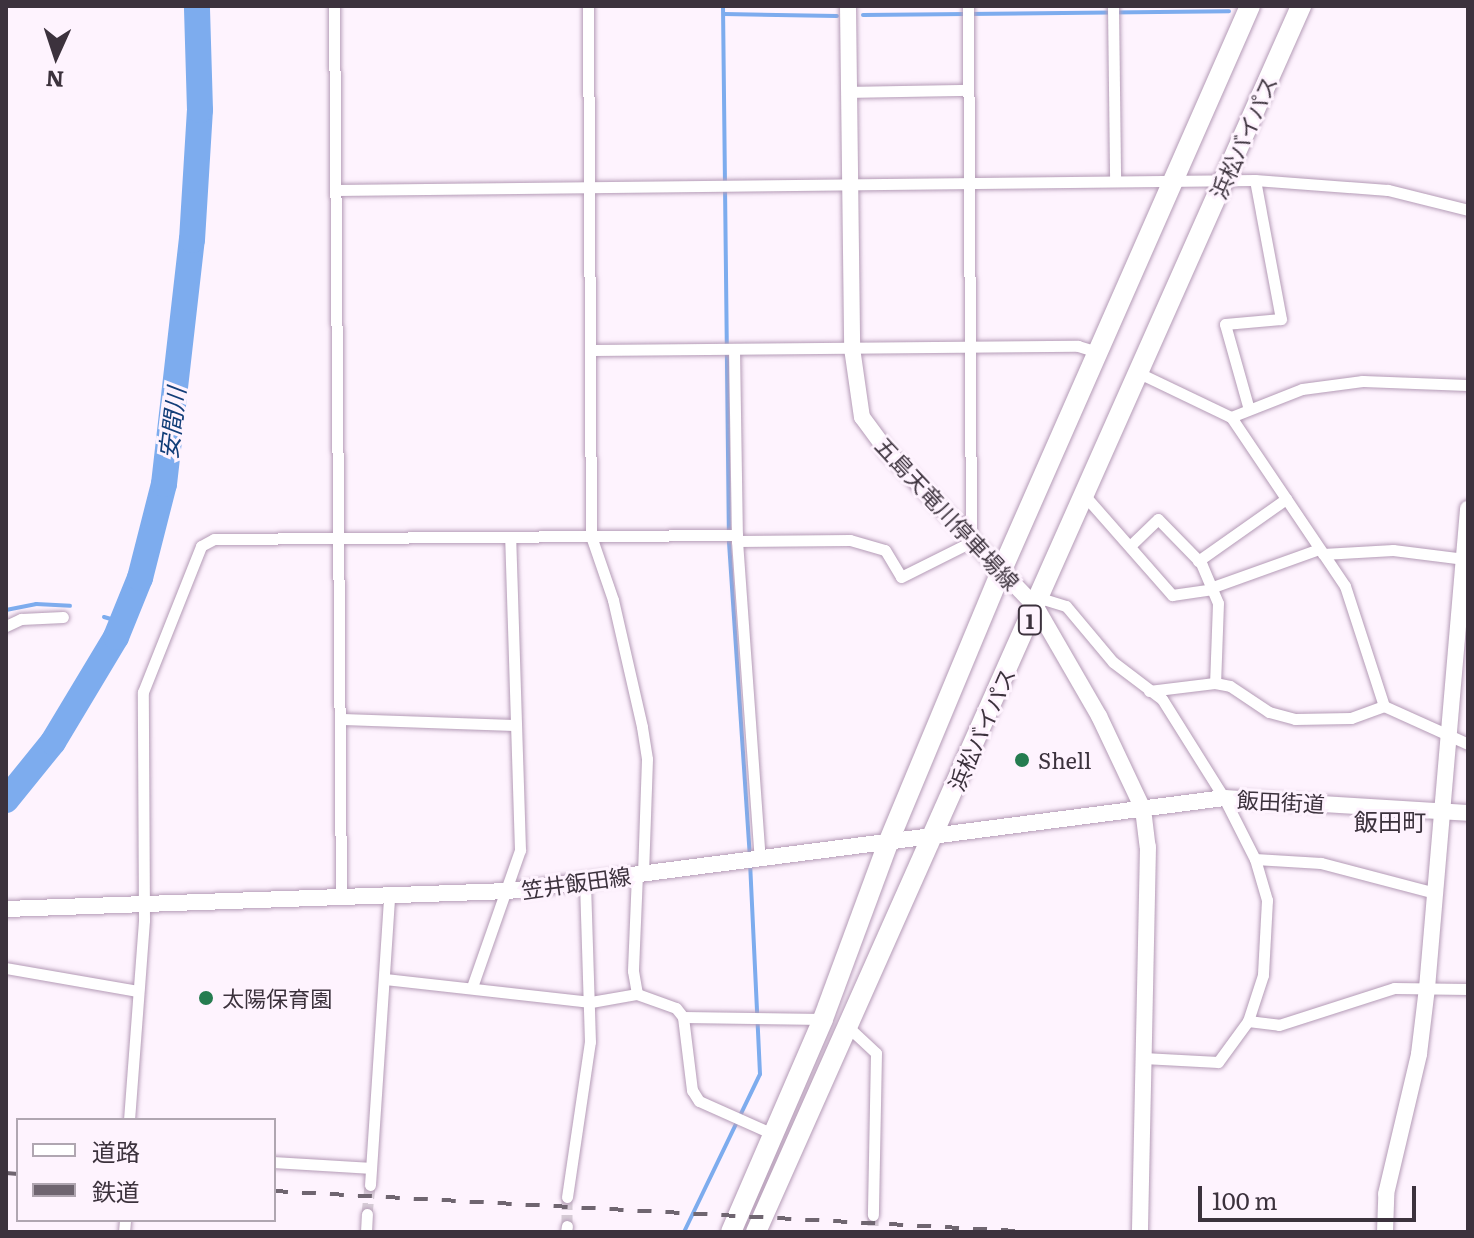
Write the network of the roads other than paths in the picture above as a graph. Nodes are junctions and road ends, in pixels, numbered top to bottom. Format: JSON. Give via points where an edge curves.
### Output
{"nodes":[{"id":1,"x":334,"y":6,"type":"edge"},
{"id":2,"x":588,"y":6,"type":"edge"},
{"id":3,"x":848,"y":6,"type":"edge"},
{"id":4,"x":968,"y":6,"type":"edge"},
{"id":5,"x":1113,"y":6,"type":"edge"},
{"id":6,"x":1250,"y":6,"type":"edge"},
{"id":7,"x":1301,"y":6,"type":"edge"},
{"id":8,"x":968,"y":90,"type":"junction"},
{"id":9,"x":849,"y":92,"type":"junction"},
{"id":10,"x":1255,"y":180,"type":"junction"},
{"id":11,"x":1115,"y":181,"type":"junction"},
{"id":12,"x":1173,"y":181,"type":"junction"},
{"id":13,"x":1223,"y":182,"type":"junction"},
{"id":14,"x":969,"y":183,"type":"junction"},
{"id":15,"x":851,"y":185,"type":"junction"},
{"id":16,"x":590,"y":188,"type":"junction"},
{"id":17,"x":335,"y":190,"type":"junction"},
{"id":18,"x":1468,"y":210,"type":"edge"},
{"id":19,"x":971,"y":347,"type":"junction"},
{"id":20,"x":852,"y":348,"type":"junction"},
{"id":21,"x":734,"y":349,"type":"junction"},
{"id":22,"x":592,"y":350,"type":"junction"},
{"id":23,"x":1098,"y":352,"type":"junction"},
{"id":24,"x":1139,"y":373,"type":"junction"},
{"id":25,"x":1468,"y":385,"type":"edge"},
{"id":26,"x":1248,"y":406,"type":"junction"},
{"id":27,"x":1231,"y":417,"type":"junction"},
{"id":28,"x":1085,"y":496,"type":"junction"},
{"id":29,"x":1286,"y":499,"type":"junction"},
{"id":30,"x":1468,"y":509,"type":"edge"},
{"id":31,"x":591,"y":536,"type":"junction"},
{"id":32,"x":510,"y":537,"type":"junction"},
{"id":33,"x":737,"y":538,"type":"junction"},
{"id":34,"x":338,"y":539,"type":"junction"},
{"id":35,"x":971,"y":542,"type":"junction"},
{"id":36,"x":1132,"y":544,"type":"junction"},
{"id":37,"x":1321,"y":552,"type":"junction"},
{"id":38,"x":1464,"y":559,"type":"junction"},
{"id":39,"x":1198,"y":561,"type":"junction"},
{"id":40,"x":1001,"y":572,"type":"junction"},
{"id":41,"x":1213,"y":588,"type":"junction"},
{"id":42,"x":1038,"y":602,"type":"junction"},
{"id":43,"x":63,"y":617,"type":"dead end"},
{"id":44,"x":6,"y":626,"type":"edge"},
{"id":45,"x":1215,"y":683,"type":"junction"},
{"id":46,"x":1149,"y":691,"type":"junction"},
{"id":47,"x":1384,"y":706,"type":"junction"},
{"id":48,"x":341,"y":719,"type":"junction"},
{"id":49,"x":515,"y":725,"type":"junction"},
{"id":50,"x":1449,"y":736,"type":"junction"},
{"id":51,"x":1468,"y":744,"type":"edge"},
{"id":52,"x":1224,"y":798,"type":"junction"},
{"id":53,"x":1143,"y":809,"type":"junction"},
{"id":54,"x":1441,"y":812,"type":"junction"},
{"id":55,"x":1468,"y":813,"type":"edge"},
{"id":56,"x":933,"y":836,"type":"junction"},
{"id":57,"x":888,"y":843,"type":"junction"},
{"id":58,"x":760,"y":859,"type":"junction"},
{"id":59,"x":1255,"y":859,"type":"junction"},
{"id":60,"x":640,"y":873,"type":"junction"},
{"id":61,"x":585,"y":882,"type":"junction"},
{"id":62,"x":509,"y":891,"type":"junction"},
{"id":63,"x":1435,"y":893,"type":"junction"},
{"id":64,"x":389,"y":896,"type":"junction"},
{"id":65,"x":341,"y":897,"type":"junction"},
{"id":66,"x":144,"y":906,"type":"junction"},
{"id":67,"x":6,"y":909,"type":"edge"},
{"id":68,"x":6,"y":968,"type":"edge"},
{"id":69,"x":385,"y":979,"type":"junction"},
{"id":70,"x":472,"y":987,"type":"junction"},
{"id":71,"x":1427,"y":988,"type":"junction"},
{"id":72,"x":1468,"y":989,"type":"edge"},
{"id":73,"x":138,"y":991,"type":"junction"},
{"id":74,"x":637,"y":994,"type":"junction"},
{"id":75,"x":591,"y":1002,"type":"junction"},
{"id":76,"x":683,"y":1017,"type":"junction"},
{"id":77,"x":823,"y":1019,"type":"junction"},
{"id":78,"x":1248,"y":1021,"type":"junction"},
{"id":79,"x":846,"y":1025,"type":"junction"},
{"id":80,"x":1143,"y":1058,"type":"junction"},
{"id":81,"x":129,"y":1118,"type":"edge"},
{"id":82,"x":773,"y":1134,"type":"junction"},
{"id":83,"x":276,"y":1162,"type":"edge"},
{"id":84,"x":371,"y":1168,"type":"junction"},
{"id":85,"x":370,"y":1185,"type":"tunnel mouth"},
{"id":86,"x":567,"y":1197,"type":"tunnel mouth"},
{"id":87,"x":367,"y":1214,"type":"tunnel mouth"},
{"id":88,"x":873,"y":1215,"type":"tunnel mouth"},
{"id":89,"x":366,"y":1232,"type":"edge"},
{"id":90,"x":374,"y":1232,"type":"edge"},
{"id":91,"x":731,"y":1232,"type":"edge"},
{"id":92,"x":756,"y":1232,"type":"edge"},
{"id":93,"x":1140,"y":1232,"type":"edge"},
{"id":94,"x":1385,"y":1232,"type":"edge"}],
"edges":[{"from":1,"to":17,"type":"street"},
{"from":2,"to":16,"type":"street"},
{"from":3,"to":9,"type":"main road","name":"五島天竜川停車場線"},
{"from":4,"to":8,"type":"street"},
{"from":5,"to":11,"type":"street"},
{"from":6,"to":12,"type":"highway","name":"浜松バイパス","number":"1"},
{"from":7,"to":13,"type":"highway","name":"浜松バイパス","number":"1"},
{"from":8,"to":9,"type":"street"},
{"from":8,"to":14,"type":"street"},
{"from":9,"to":15,"type":"main road","name":"五島天竜川停車場線"},
{"from":10,"to":13,"type":"street"},
{"from":10,"to":18,"type":"street","via":[[1388,190]]},
{"from":10,"to":26,"type":"street","via":[[1281,319],[1225,324]]},
{"from":11,"to":12,"type":"street"},
{"from":11,"to":14,"type":"street"},
{"from":12,"to":13,"type":"street"},
{"from":12,"to":23,"type":"highway","name":"浜松バイパス","number":"1"},
{"from":13,"to":24,"type":"highway","name":"浜松バイパス","number":"1"},
{"from":14,"to":15,"type":"street"},
{"from":14,"to":19,"type":"street"},
{"from":15,"to":16,"type":"street"},
{"from":15,"to":20,"type":"main road","name":"五島天竜川停車場線"},
{"from":16,"to":17,"type":"street"},
{"from":16,"to":22,"type":"street"},
{"from":17,"to":34,"type":"street"},
{"from":19,"to":20,"type":"street"},
{"from":19,"to":23,"type":"street","via":[[1078,346]]},
{"from":19,"to":35,"type":"street"},
{"from":20,"to":21,"type":"street"},
{"from":20,"to":35,"type":"main road","name":"五島天竜川停車場線","via":[[862,417]]},
{"from":21,"to":22,"type":"street"},
{"from":21,"to":33,"type":"street"},
{"from":22,"to":31,"type":"street"},
{"from":23,"to":40,"type":"highway","name":"浜松バイパス","number":"1"},
{"from":24,"to":27,"type":"street"},
{"from":24,"to":28,"type":"highway","name":"浜松バイパス","number":"1"},
{"from":25,"to":26,"type":"street","via":[[1362,381],[1302,389]]},
{"from":26,"to":27,"type":"street"},
{"from":27,"to":29,"type":"street"},
{"from":28,"to":36,"type":"street"},
{"from":28,"to":42,"type":"highway","name":"浜松バイパス","number":"1"},
{"from":29,"to":37,"type":"street"},
{"from":29,"to":39,"type":"street"},
{"from":30,"to":38,"type":"main road"},
{"from":31,"to":32,"type":"street"},
{"from":31,"to":33,"type":"street"},
{"from":31,"to":60,"type":"street","via":[[613,600],[647,759]]},
{"from":32,"to":34,"type":"street"},
{"from":32,"to":49,"type":"street"},
{"from":33,"to":35,"type":"street","via":[[850,540],[885,550],[901,577]]},
{"from":33,"to":58,"type":"street"},
{"from":34,"to":48,"type":"street"},
{"from":34,"to":66,"type":"street","via":[[214,539],[201,546],[143,692]]},
{"from":35,"to":40,"type":"main road","name":"五島天竜川停車場線"},
{"from":36,"to":39,"type":"street","via":[[1158,519]]},
{"from":36,"to":41,"type":"street","via":[[1172,595]]},
{"from":37,"to":38,"type":"street","via":[[1393,550]]},
{"from":37,"to":41,"type":"street"},
{"from":37,"to":47,"type":"street","via":[[1345,586]]},
{"from":38,"to":50,"type":"main road"},
{"from":39,"to":41,"type":"street"},
{"from":40,"to":42,"type":"main road","name":"五島天竜川停車場線"},
{"from":40,"to":57,"type":"highway","name":"浜松バイパス","number":"1"},
{"from":41,"to":45,"type":"street","via":[[1219,629]]},
{"from":42,"to":46,"type":"street","via":[[1066,606],[1113,662]]},
{"from":42,"to":53,"type":"main road","name":"五島天竜川停車場線"},
{"from":42,"to":56,"type":"highway","name":"浜松バイパス","number":"1"},
{"from":43,"to":44,"type":"street","via":[[21,619]]},
{"from":45,"to":46,"type":"street"},
{"from":45,"to":47,"type":"street","via":[[1230,686],[1269,712],[1295,719],[1351,718]]},
{"from":46,"to":52,"type":"street","via":[[1162,699]]},
{"from":47,"to":50,"type":"street"},
{"from":48,"to":49,"type":"street"},
{"from":48,"to":65,"type":"street"},
{"from":49,"to":62,"type":"street","via":[[520,850]]},
{"from":50,"to":51,"type":"street"},
{"from":50,"to":54,"type":"main road"},
{"from":52,"to":53,"type":"main road","name":"飯田街道"},
{"from":52,"to":54,"type":"main road","name":"飯田街道"},
{"from":52,"to":59,"type":"street"},
{"from":53,"to":56,"type":"main road","name":"笠井飯田線"},
{"from":53,"to":80,"type":"main road","name":"五島天竜川停車場線","via":[[1148,847]]},
{"from":54,"to":55,"type":"main road","name":"飯田街道"},
{"from":54,"to":63,"type":"main road"},
{"from":56,"to":57,"type":"main road","name":"笠井飯田線"},
{"from":56,"to":79,"type":"highway","name":"浜松バイパス","number":"1"},
{"from":57,"to":58,"type":"main road","name":"笠井飯田線"},
{"from":57,"to":77,"type":"highway","name":"浜松バイパス","number":"1"},
{"from":58,"to":60,"type":"main road","name":"笠井飯田線"},
{"from":59,"to":63,"type":"street","via":[[1321,863]]},
{"from":59,"to":78,"type":"street","via":[[1267,900],[1268,941]]},
{"from":60,"to":61,"type":"main road","name":"笠井飯田線"},
{"from":60,"to":74,"type":"street","via":[[633,971]]},
{"from":61,"to":62,"type":"main road","name":"笠井飯田線"},
{"from":61,"to":75,"type":"street"},
{"from":62,"to":64,"type":"main road","name":"笠井飯田線"},
{"from":62,"to":70,"type":"street"},
{"from":63,"to":71,"type":"main road"},
{"from":64,"to":65,"type":"main road","name":"笠井飯田線"},
{"from":64,"to":69,"type":"street"},
{"from":65,"to":66,"type":"main road","name":"笠井飯田線"},
{"from":66,"to":67,"type":"main road","name":"笠井飯田線"},
{"from":66,"to":73,"type":"street"},
{"from":68,"to":73,"type":"street"},
{"from":69,"to":70,"type":"street"},
{"from":69,"to":84,"type":"street"},
{"from":70,"to":75,"type":"street"},
{"from":71,"to":72,"type":"street"},
{"from":71,"to":78,"type":"street","via":[[1394,988],[1279,1025]]},
{"from":71,"to":94,"type":"main road","via":[[1408,1114],[1386,1194]]},
{"from":73,"to":81,"type":"street"},
{"from":74,"to":75,"type":"street"},
{"from":74,"to":76,"type":"street","via":[[676,1008]]},
{"from":75,"to":86,"type":"street"},
{"from":76,"to":77,"type":"street"},
{"from":76,"to":82,"type":"street","via":[[692,1090],[699,1101]]},
{"from":77,"to":82,"type":"highway","name":"浜松バイパス","number":"1"},
{"from":78,"to":80,"type":"street","via":[[1218,1062]]},
{"from":79,"to":88,"type":"street","via":[[876,1053]]},
{"from":79,"to":92,"type":"highway","name":"浜松バイパス","number":"1"},
{"from":80,"to":93,"type":"main road","name":"五島天竜川停車場線"},
{"from":82,"to":91,"type":"highway","name":"浜松バイパス","number":"1"},
{"from":83,"to":84,"type":"street"},
{"from":84,"to":85,"type":"street"},
{"from":87,"to":89,"type":"street"},
{"from":89,"to":90,"type":"street"}]}
